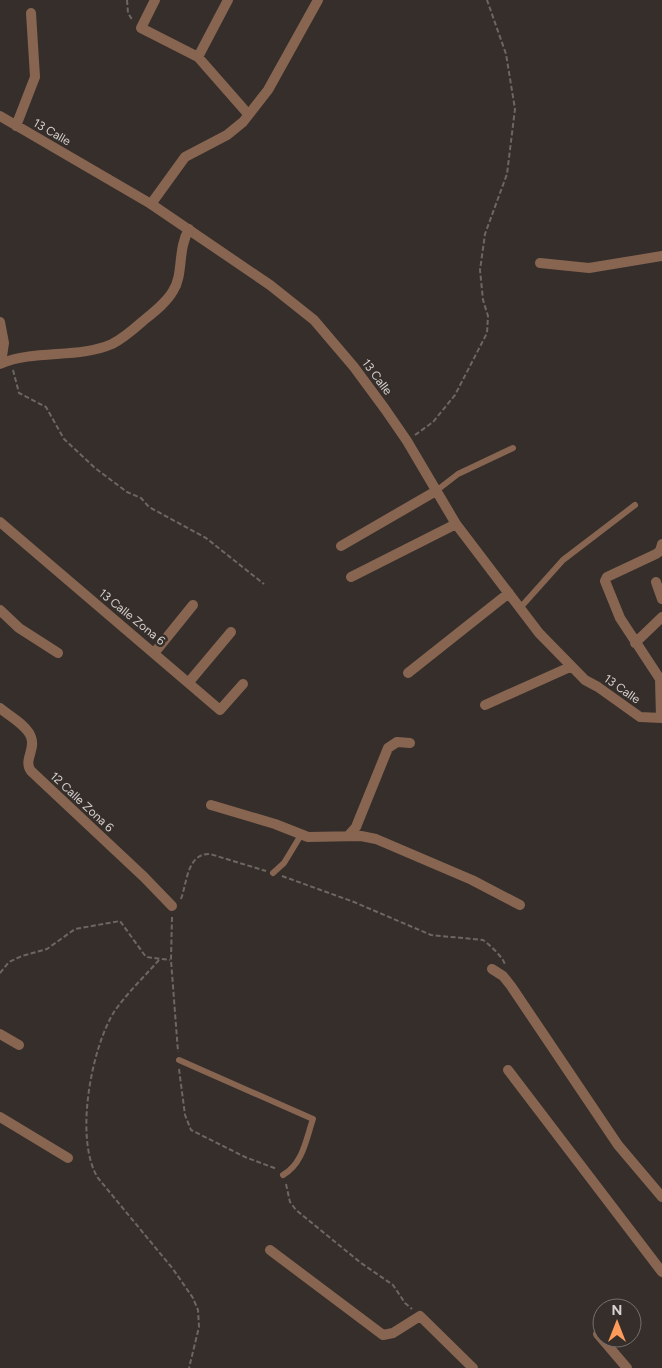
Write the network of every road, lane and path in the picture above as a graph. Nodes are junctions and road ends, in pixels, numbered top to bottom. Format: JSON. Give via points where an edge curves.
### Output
{"nodes":[{"id":1,"x":127,"y":0,"type":"edge"},
{"id":2,"x":155,"y":0,"type":"edge"},
{"id":3,"x":228,"y":0,"type":"edge"},
{"id":4,"x":318,"y":0,"type":"edge"},
{"id":5,"x":487,"y":0,"type":"edge"},
{"id":6,"x":31,"y":13,"type":"dead end"},
{"id":7,"x":142,"y":28,"type":"junction"},
{"id":8,"x":198,"y":57,"type":"junction"},
{"id":9,"x":248,"y":114,"type":"junction"},
{"id":10,"x":0,"y":116,"type":"edge"},
{"id":11,"x":16,"y":126,"type":"junction"},
{"id":12,"x":151,"y":204,"type":"junction"},
{"id":13,"x":189,"y":229,"type":"junction"},
{"id":14,"x":662,"y":256,"type":"edge"},
{"id":15,"x":540,"y":263,"type":"dead end"},
{"id":16,"x":0,"y":322,"type":"edge"},
{"id":17,"x":0,"y":363,"type":"edge"},
{"id":18,"x":407,"y":441,"type":"junction"},
{"id":19,"x":513,"y":448,"type":"dead end"},
{"id":20,"x":436,"y":491,"type":"junction"},
{"id":21,"x":635,"y":505,"type":"dead end"},
{"id":22,"x":0,"y":522,"type":"edge"},
{"id":23,"x":456,"y":524,"type":"junction"},
{"id":24,"x":662,"y":544,"type":"edge"},
{"id":25,"x":341,"y":546,"type":"dead end"},
{"id":26,"x":351,"y":577,"type":"dead end"},
{"id":27,"x":656,"y":582,"type":"dead end"},
{"id":28,"x":264,"y":584,"type":"dead end"},
{"id":29,"x":509,"y":593,"type":"junction"},
{"id":30,"x":662,"y":599,"type":"edge"},
{"id":31,"x":193,"y":605,"type":"dead end"},
{"id":32,"x":520,"y":608,"type":"junction"},
{"id":33,"x":0,"y":610,"type":"edge"},
{"id":34,"x":662,"y":617,"type":"edge"},
{"id":35,"x":230,"y":632,"type":"dead end"},
{"id":36,"x":635,"y":643,"type":"junction"},
{"id":37,"x":154,"y":652,"type":"junction"},
{"id":38,"x":58,"y":653,"type":"dead end"},
{"id":39,"x":570,"y":667,"type":"junction"},
{"id":40,"x":408,"y":673,"type":"dead end"},
{"id":41,"x":189,"y":682,"type":"junction"},
{"id":42,"x":243,"y":684,"type":"dead end"},
{"id":43,"x":485,"y":705,"type":"dead end"},
{"id":44,"x":0,"y":708,"type":"edge"},
{"id":45,"x":662,"y":718,"type":"edge"},
{"id":46,"x":410,"y":743,"type":"dead end"},
{"id":47,"x":211,"y":805,"type":"dead end"},
{"id":48,"x":301,"y":835,"type":"junction"},
{"id":49,"x":348,"y":836,"type":"junction"},
{"id":50,"x":273,"y":873,"type":"junction"},
{"id":51,"x":520,"y":905,"type":"dead end"},
{"id":52,"x":172,"y":906,"type":"junction"},
{"id":53,"x":159,"y":960,"type":"junction"},
{"id":54,"x":171,"y":960,"type":"junction"},
{"id":55,"x":492,"y":969,"type":"joint"},
{"id":56,"x":0,"y":973,"type":"edge"},
{"id":57,"x":0,"y":1034,"type":"edge"},
{"id":58,"x":19,"y":1045,"type":"dead end"},
{"id":59,"x":179,"y":1060,"type":"junction"},
{"id":60,"x":508,"y":1070,"type":"dead end"},
{"id":61,"x":0,"y":1116,"type":"edge"},
{"id":62,"x":68,"y":1158,"type":"dead end"},
{"id":63,"x":283,"y":1175,"type":"junction"},
{"id":64,"x":662,"y":1197,"type":"edge"},
{"id":65,"x":270,"y":1250,"type":"dead end"},
{"id":66,"x":662,"y":1272,"type":"edge"},
{"id":67,"x":420,"y":1316,"type":"junction"},
{"id":68,"x":610,"y":1348,"type":"edge"},
{"id":69,"x":189,"y":1368,"type":"edge"},
{"id":70,"x":473,"y":1368,"type":"edge"},
{"id":71,"x":627,"y":1368,"type":"edge"}],
"edges":[{"from":1,"to":7,"type":"path","via":[[128,13]]},
{"from":2,"to":7,"type":"street"},
{"from":3,"to":8,"type":"street"},
{"from":4,"to":9,"type":"street","via":[[268,90]]},
{"from":5,"to":18,"type":"path","via":[[506,54],[515,109],[507,174],[485,234],[480,270],[488,316],[486,333],[455,395],[433,422]]},
{"from":6,"to":11,"type":"street","via":[[35,77]]},
{"from":7,"to":8,"type":"street"},
{"from":8,"to":9,"type":"street"},
{"from":9,"to":12,"type":"street","via":[[236,129],[185,157]]},
{"from":10,"to":11,"type":"street","name":"13 Calle"},
{"from":11,"to":12,"type":"street","name":"13 Calle"},
{"from":12,"to":13,"type":"street","name":"13 Calle"},
{"from":13,"to":17,"type":"street","via":[[181,247],[178,278],[172,293],[120,339],[98,348],[18,357]]},
{"from":13,"to":18,"type":"street","name":"13 Calle","via":[[314,320],[354,367]]},
{"from":14,"to":15,"type":"street","via":[[589,268]]},
{"from":16,"to":17,"type":"street","via":[[4,343]]},
{"from":17,"to":28,"type":"path","via":[[14,372],[22,396],[46,407],[64,439],[78,454],[127,492],[141,498],[148,507],[206,538]]},
{"from":18,"to":20,"type":"street","name":"13 Calle"},
{"from":19,"to":20,"type":"lane","via":[[458,474]]},
{"from":20,"to":23,"type":"street","name":"13 Calle"},
{"from":20,"to":25,"type":"street"},
{"from":21,"to":32,"type":"lane","via":[[563,560]]},
{"from":22,"to":37,"type":"street","name":"13 Calle Zona 6"},
{"from":23,"to":26,"type":"street"},
{"from":23,"to":29,"type":"street","name":"13 Calle"},
{"from":24,"to":36,"type":"street","via":[[656,554],[606,579],[617,611]]},
{"from":27,"to":30,"type":"street"},
{"from":29,"to":32,"type":"street","name":"13 Calle"},
{"from":29,"to":40,"type":"street"},
{"from":31,"to":37,"type":"street"},
{"from":32,"to":39,"type":"street","name":"13 Calle"},
{"from":33,"to":38,"type":"street","via":[[19,628]]},
{"from":34,"to":36,"type":"street"},
{"from":35,"to":41,"type":"street"},
{"from":36,"to":45,"type":"street","via":[[660,679]]},
{"from":37,"to":41,"type":"street","name":"13 Calle Zona 6"},
{"from":39,"to":43,"type":"street"},
{"from":39,"to":45,"type":"street","name":"13 Calle","via":[[640,717]]},
{"from":41,"to":42,"type":"street","name":"13 Calle Zona 6","via":[[220,710]]},
{"from":44,"to":52,"type":"street","name":"12 Calle Zona 6","via":[[31,735],[28,762],[31,771]]},
{"from":46,"to":49,"type":"street","via":[[397,742],[388,748],[356,827]]},
{"from":47,"to":48,"type":"street"},
{"from":48,"to":49,"type":"street"},
{"from":48,"to":50,"type":"lane","via":[[284,863]]},
{"from":49,"to":51,"type":"street","via":[[376,839],[472,880]]},
{"from":50,"to":52,"type":"path","via":[[202,854],[193,862],[180,900]]},
{"from":50,"to":55,"type":"path","via":[[354,902],[431,936],[483,940],[505,963],[503,968]]},
{"from":52,"to":54,"type":"path"},
{"from":53,"to":54,"type":"path"},
{"from":53,"to":56,"type":"path","via":[[146,957],[120,922],[75,929],[47,949],[9,962]]},
{"from":53,"to":69,"type":"path","via":[[114,1013],[102,1038],[88,1102],[87,1140],[90,1162],[98,1178],[193,1298],[199,1327]]},
{"from":54,"to":59,"type":"path"},
{"from":55,"to":64,"type":"street","via":[[511,986],[618,1145]]},
{"from":57,"to":58,"type":"street"},
{"from":59,"to":63,"type":"path","via":[[185,1114],[191,1130],[273,1167]]},
{"from":59,"to":63,"type":"lane","via":[[313,1119],[299,1160]]},
{"from":60,"to":66,"type":"street"},
{"from":61,"to":62,"type":"street"},
{"from":63,"to":67,"type":"path","via":[[290,1202],[296,1210],[393,1286],[404,1303]]},
{"from":65,"to":67,"type":"street","via":[[383,1335],[390,1335]]},
{"from":67,"to":70,"type":"street"},
{"from":68,"to":71,"type":"street"}]}
